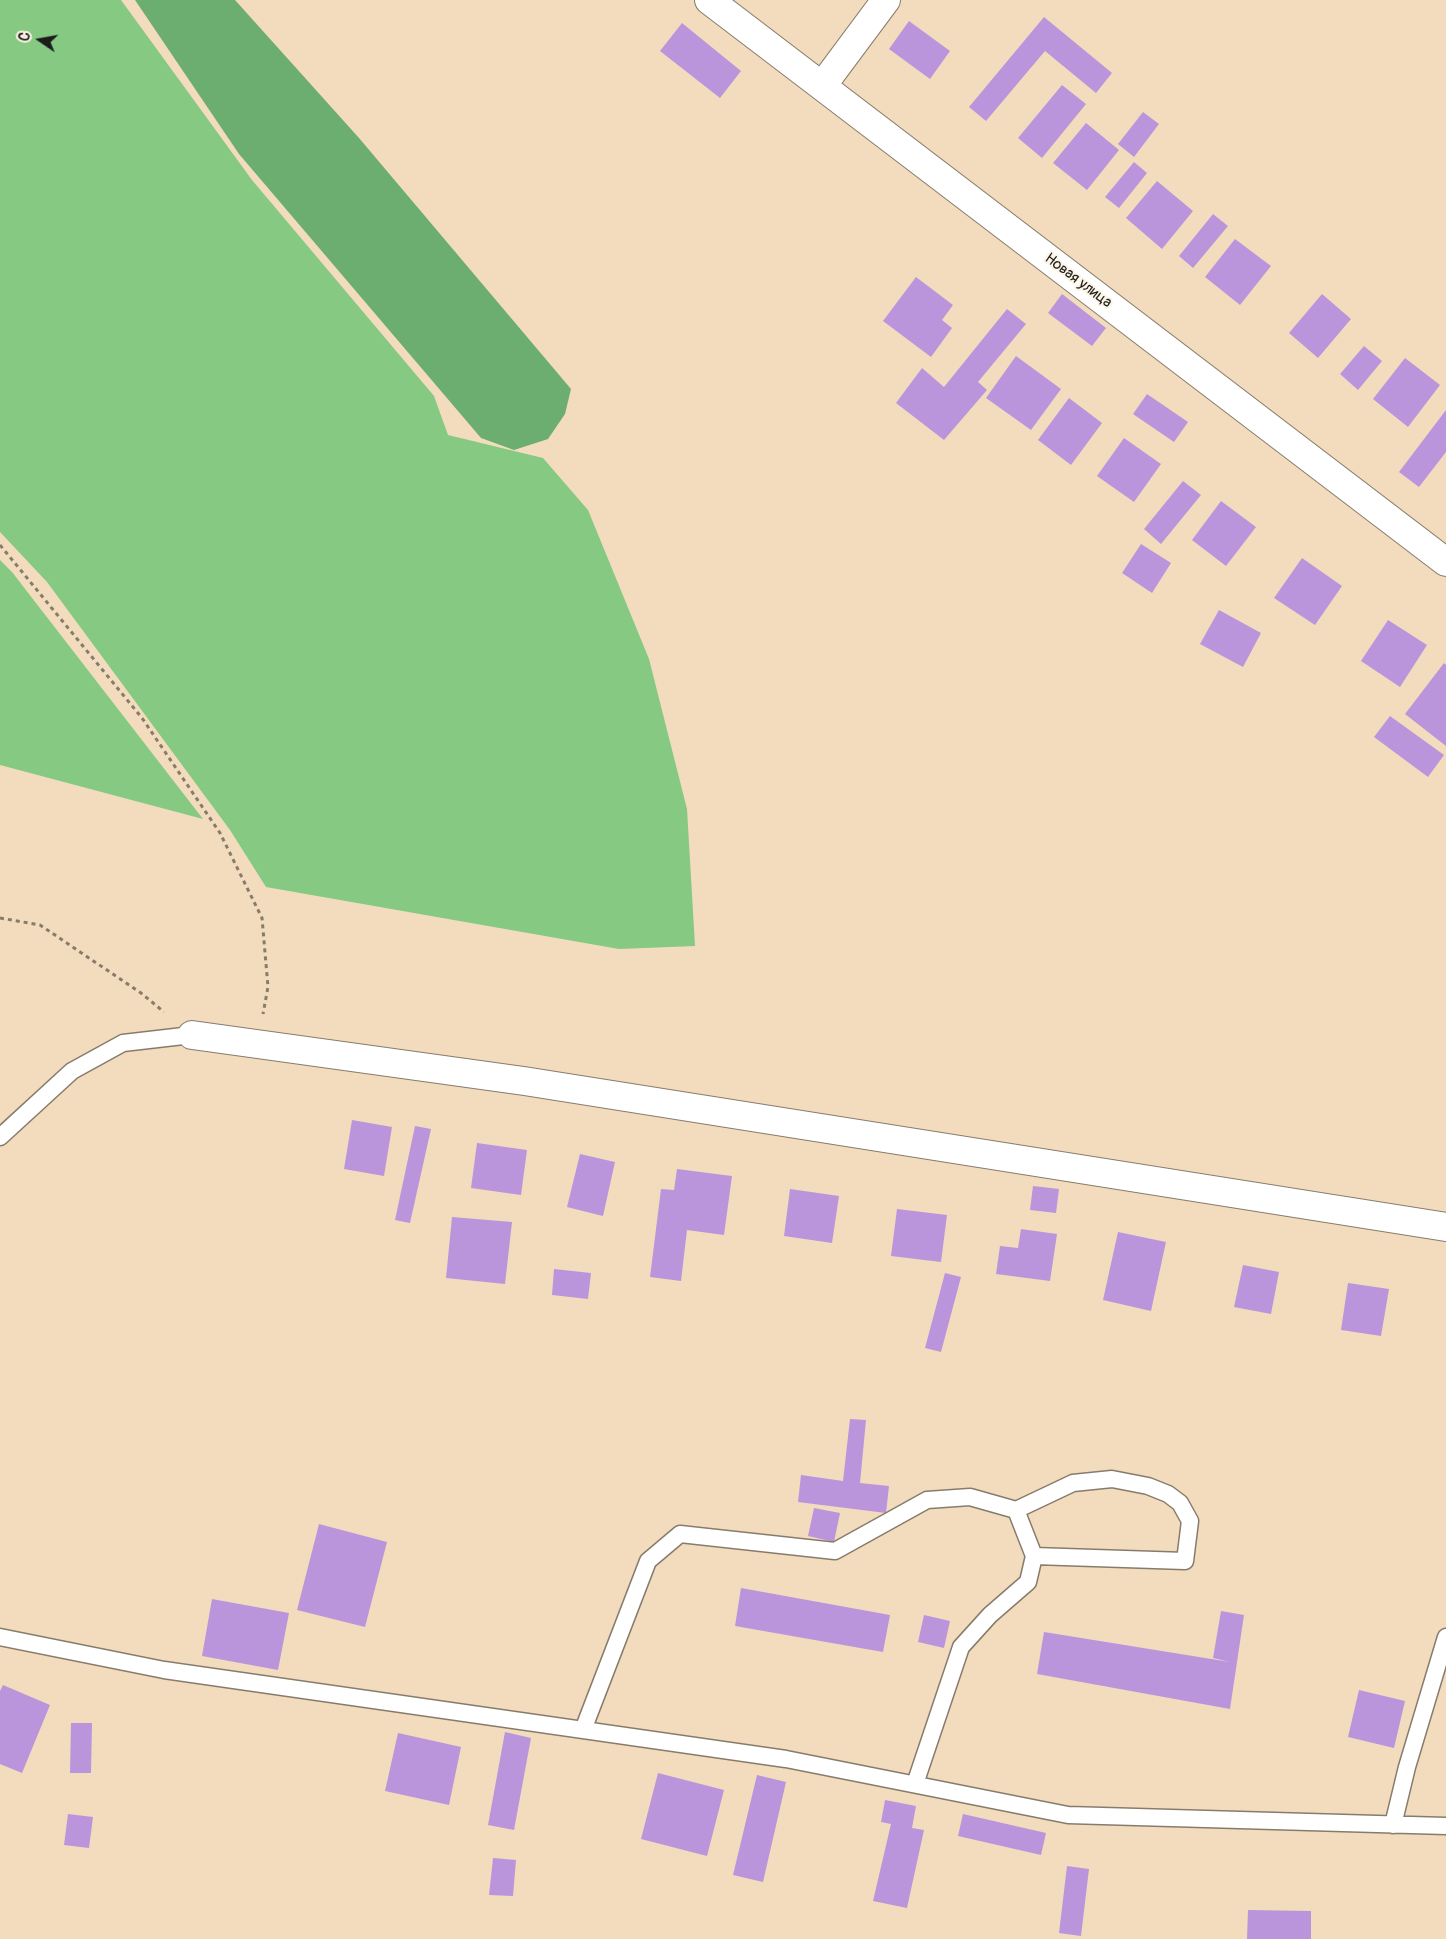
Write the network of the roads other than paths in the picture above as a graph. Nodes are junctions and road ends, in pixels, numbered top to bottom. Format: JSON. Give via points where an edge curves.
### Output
{"nodes":[{"id":1,"x":709,"y":0,"type":"edge"},
{"id":2,"x":886,"y":0,"type":"edge"},
{"id":3,"x":822,"y":86,"type":"junction"},
{"id":4,"x":1446,"y":562,"type":"edge"},
{"id":5,"x":192,"y":1035,"type":"joint"},
{"id":6,"x":0,"y":1137,"type":"edge"},
{"id":7,"x":1446,"y":1227,"type":"edge"},
{"id":8,"x":1016,"y":1510,"type":"junction"},
{"id":9,"x":1034,"y":1556,"type":"junction"},
{"id":10,"x":1446,"y":1636,"type":"edge"},
{"id":11,"x":0,"y":1637,"type":"edge"},
{"id":12,"x":583,"y":1730,"type":"junction"},
{"id":13,"x":916,"y":1784,"type":"junction"},
{"id":14,"x":1393,"y":1825,"type":"junction"},
{"id":15,"x":1446,"y":1826,"type":"edge"}],
"edges":[{"from":1,"to":3,"type":"street","name":"Новая улица"},
{"from":2,"to":3,"type":"street"},
{"from":3,"to":4,"type":"street","name":"Новая улица"},
{"from":5,"to":6,"type":"lane","via":[[123,1043],[72,1071]]},
{"from":5,"to":7,"type":"street","via":[[524,1081]]},
{"from":8,"to":9,"type":"lane"},
{"from":8,"to":9,"type":"lane","via":[[1073,1483],[1112,1479],[1148,1486],[1168,1494],[1180,1503],[1190,1522],[1185,1561]]},
{"from":8,"to":12,"type":"lane","via":[[970,1497],[926,1500],[835,1551],[680,1534],[648,1561]]},
{"from":9,"to":13,"type":"lane","via":[[1028,1582],[961,1646]]},
{"from":10,"to":14,"type":"lane"},
{"from":11,"to":12,"type":"lane","via":[[164,1670]]},
{"from":12,"to":13,"type":"lane","via":[[786,1759]]},
{"from":13,"to":14,"type":"lane","via":[[1068,1815]]},
{"from":14,"to":15,"type":"lane"}]}
